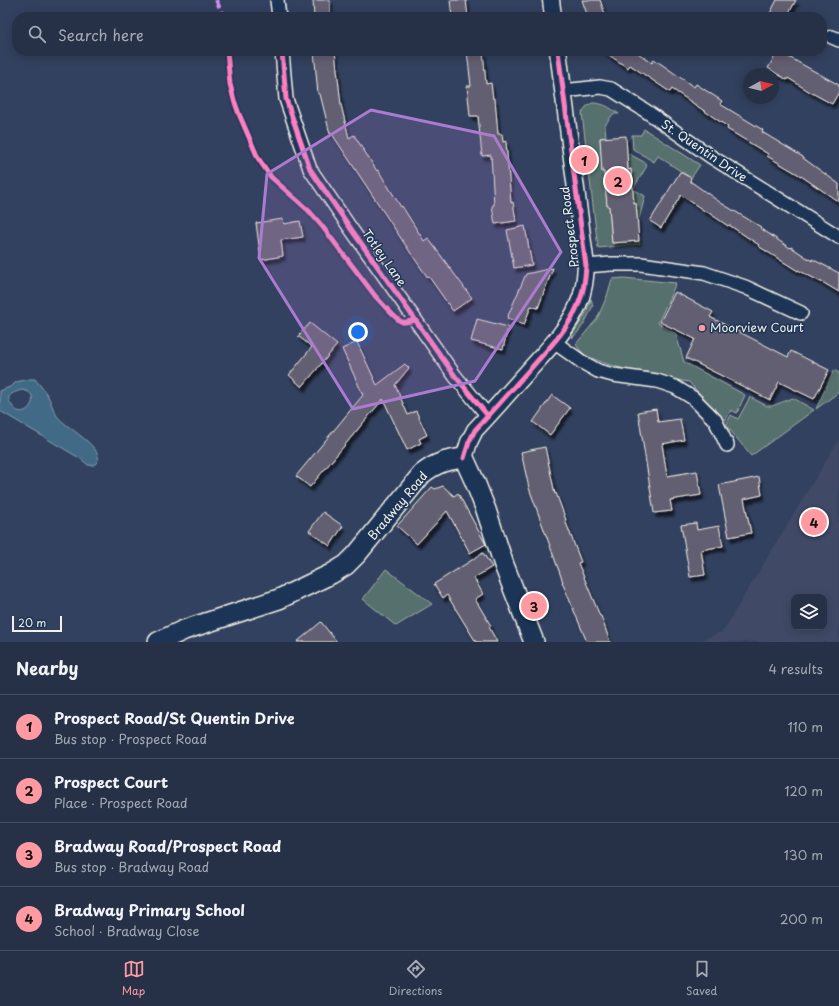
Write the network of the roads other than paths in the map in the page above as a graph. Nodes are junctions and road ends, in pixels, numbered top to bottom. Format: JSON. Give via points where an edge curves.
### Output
{"nodes":[{"id":1,"x":277,"y":0,"type":"edge"},
{"id":2,"x":551,"y":0,"type":"edge"},
{"id":3,"x":278,"y":12,"type":"edge"},
{"id":4,"x":552,"y":12,"type":"edge"},
{"id":5,"x":282,"y":56,"type":"edge"},
{"id":6,"x":559,"y":56,"type":"edge"},
{"id":7,"x":563,"y":91,"type":"junction"},
{"id":8,"x":839,"y":237,"type":"edge"},
{"id":9,"x":586,"y":266,"type":"junction"},
{"id":10,"x":801,"y":313,"type":"dead end"},
{"id":11,"x":554,"y":342,"type":"junction"},
{"id":12,"x":488,"y":416,"type":"junction"},
{"id":13,"x":727,"y":445,"type":"dead end"},
{"id":14,"x":464,"y":458,"type":"junction"},
{"id":15,"x":158,"y":642,"type":"edge"},
{"id":16,"x":534,"y":642,"type":"edge"}],
"edges":[{"from":1,"to":3,"type":"street"},
{"from":2,"to":4,"type":"street"},
{"from":5,"to":12,"type":"street","name":"Totley Lane","via":[[286,99],[310,169],[455,376]]},
{"from":6,"to":7,"type":"street","name":"Prospect Road"},
{"from":7,"to":8,"type":"street","name":"St. Quentin Drive","via":[[600,87],[611,89],[710,156]]},
{"from":7,"to":9,"type":"street","name":"Prospect Road"},
{"from":9,"to":10,"type":"street","via":[[641,264],[704,273],[746,287]]},
{"from":9,"to":11,"type":"street","name":"Prospect Road","via":[[583,292],[578,304],[571,319]]},
{"from":11,"to":12,"type":"street","name":"Prospect Road"},
{"from":11,"to":13,"type":"street","via":[[598,371],[657,381],[675,387],[693,398],[716,420]]},
{"from":12,"to":14,"type":"street","name":"Prospect Road","via":[[475,430]]},
{"from":14,"to":15,"type":"main road","name":"Bradway Road","via":[[446,460],[422,474],[346,565],[280,599],[184,630]]},
{"from":14,"to":16,"type":"main road","via":[[476,482]]}]}
